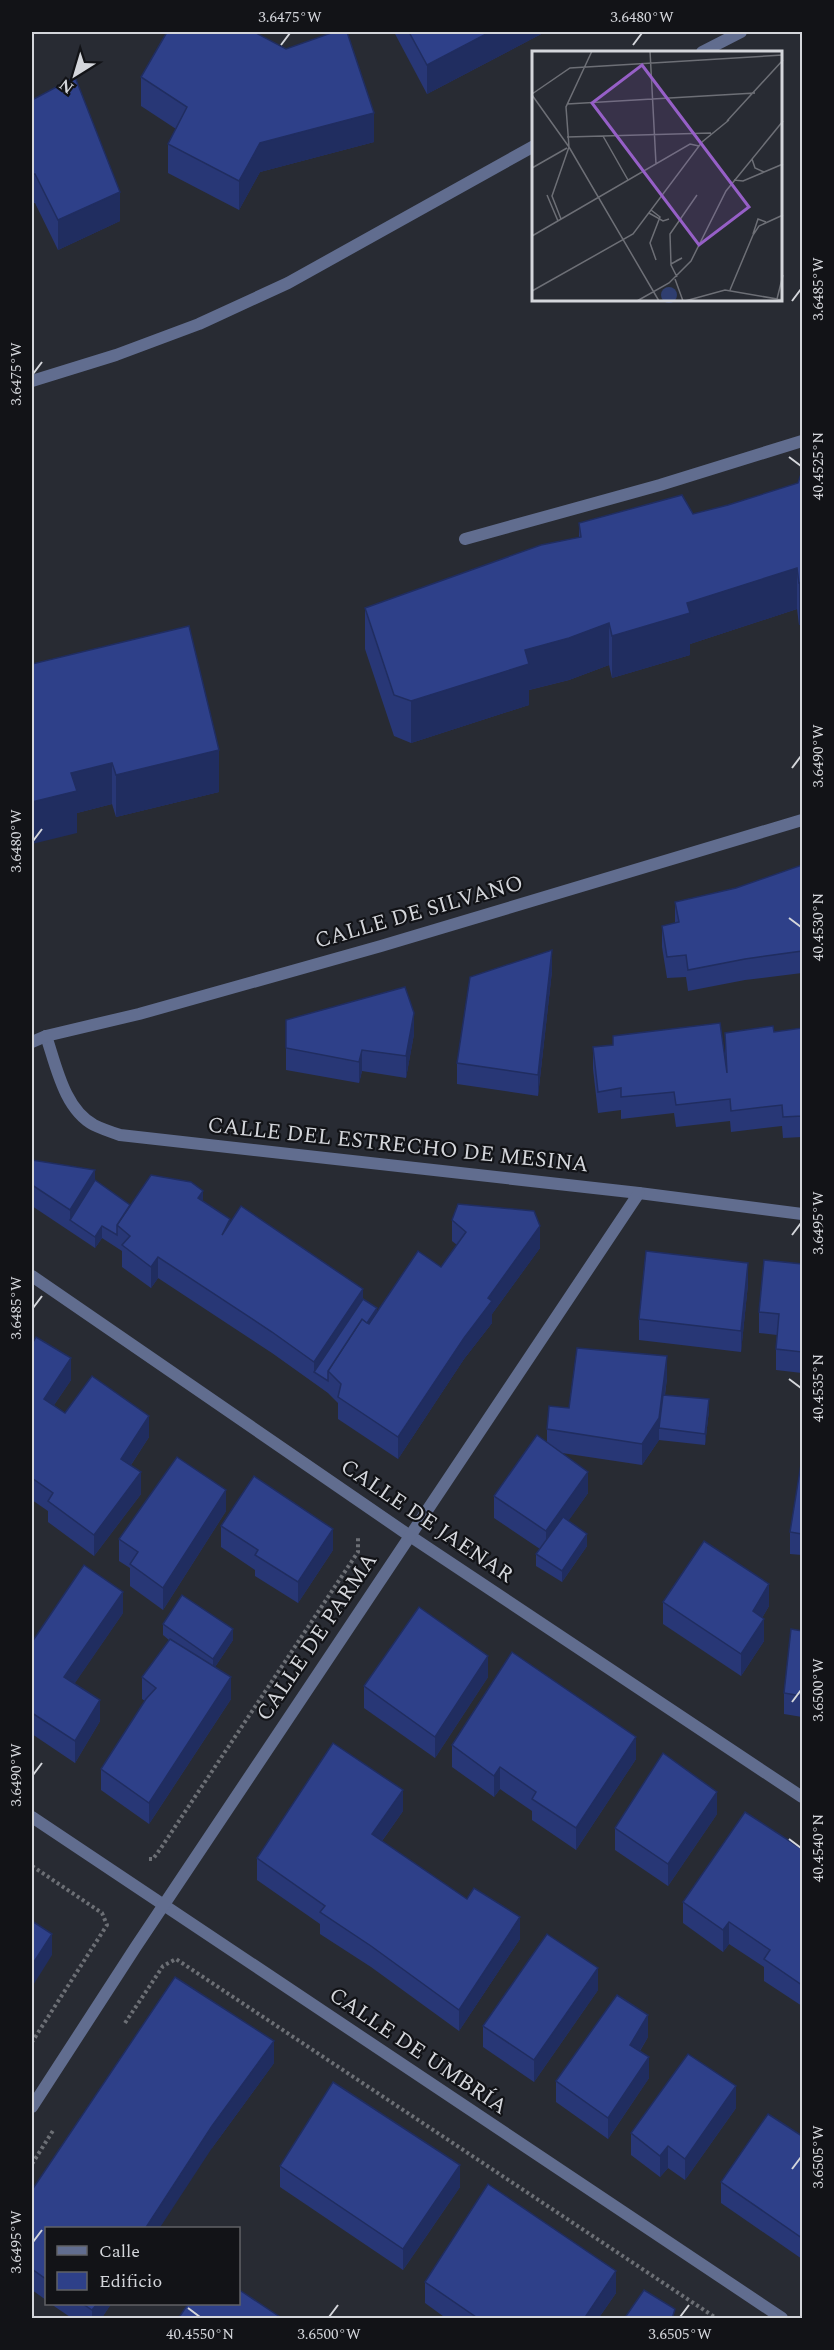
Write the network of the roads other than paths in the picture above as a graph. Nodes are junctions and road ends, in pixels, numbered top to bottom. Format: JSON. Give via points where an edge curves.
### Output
{"nodes":[{"id":1,"x":741,"y":32,"type":"edge"},
{"id":2,"x":704,"y":51,"type":"edge"},
{"id":3,"x":532,"y":147,"type":"edge"},
{"id":4,"x":32,"y":381,"type":"edge"},
{"id":5,"x":802,"y":441,"type":"edge"},
{"id":6,"x":465,"y":539,"type":"dead end"},
{"id":7,"x":802,"y":820,"type":"edge"},
{"id":8,"x":32,"y":1035,"type":"edge"},
{"id":9,"x":46,"y":1036,"type":"junction"},
{"id":10,"x":32,"y":1042,"type":"edge"},
{"id":11,"x":639,"y":1193,"type":"junction"},
{"id":12,"x":802,"y":1215,"type":"edge"},
{"id":13,"x":32,"y":1276,"type":"edge"},
{"id":14,"x":410,"y":1536,"type":"junction"},
{"id":15,"x":802,"y":1797,"type":"edge"},
{"id":16,"x":32,"y":1817,"type":"edge"},
{"id":17,"x":164,"y":1905,"type":"junction"},
{"id":18,"x":32,"y":2107,"type":"edge"},
{"id":19,"x":782,"y":2319,"type":"edge"}],
"edges":[{"from":1,"to":2,"type":"street"},
{"from":3,"to":4,"type":"street","via":[[288,283],[126,352]]},
{"from":5,"to":6,"type":"street"},
{"from":7,"to":9,"type":"street","name":"CALLE DE SILVANO","via":[[381,946]]},
{"from":8,"to":9,"type":"street","name":"CALLE DE SILVANO"},
{"from":9,"to":10,"type":"street","name":"CALLE DE SILVANO"},
{"from":9,"to":11,"type":"street","name":"CALLE DEL ESTRECHO DE MESINA","via":[[63,1089],[78,1111],[92,1124],[120,1135]]},
{"from":11,"to":12,"type":"street","name":"CALLE DEL ESTRECHO DE MESINA"},
{"from":11,"to":14,"type":"street","name":"CALLE DE PARMA"},
{"from":13,"to":14,"type":"street","name":"CALLE DE JAENAR"},
{"from":14,"to":15,"type":"street","name":"CALLE DE JAENAR"},
{"from":14,"to":17,"type":"street","name":"CALLE DE PARMA"},
{"from":16,"to":17,"type":"street","name":"CALLE DE UMBRÍA"},
{"from":17,"to":18,"type":"street","name":"CALLE DE PARMA"},
{"from":17,"to":19,"type":"street","name":"CALLE DE UMBRÍA"}]}
